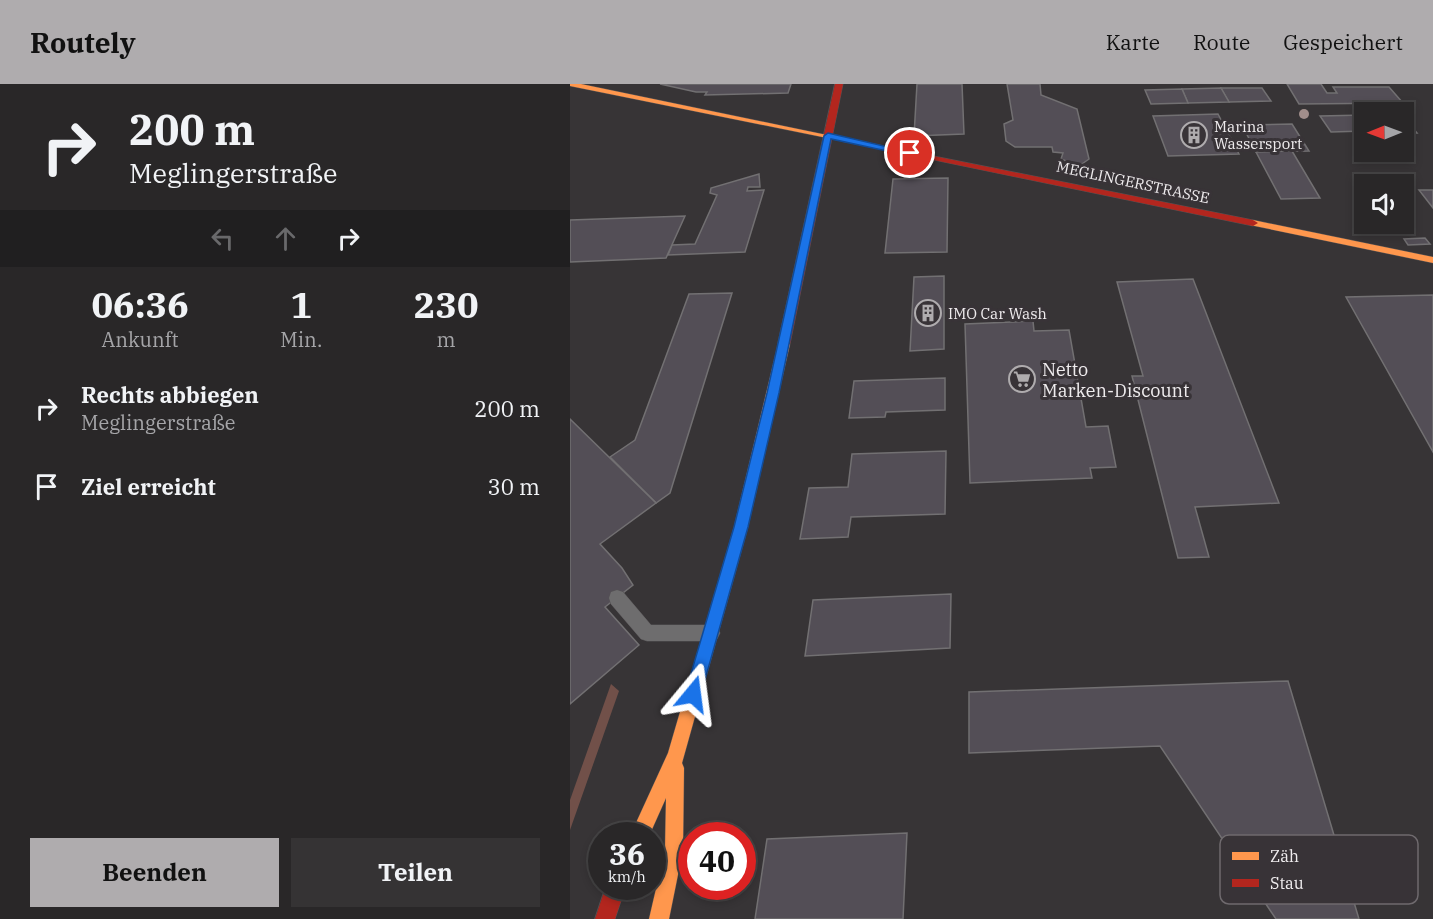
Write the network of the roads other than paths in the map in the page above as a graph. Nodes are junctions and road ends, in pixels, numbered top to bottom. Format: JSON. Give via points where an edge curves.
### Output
{"nodes":[{"id":1,"x":570,"y":84,"type":"edge"},
{"id":2,"x":839,"y":84,"type":"edge"},
{"id":3,"x":828,"y":136,"type":"junction"},
{"id":4,"x":1433,"y":260,"type":"edge"},
{"id":5,"x":617,"y":598,"type":"dead end"},
{"id":6,"x":711,"y":633,"type":"junction"},
{"id":7,"x":675,"y":755,"type":"junction"},
{"id":8,"x":645,"y":822,"type":"edge"},
{"id":9,"x":607,"y":900,"type":"edge"},
{"id":10,"x":612,"y":900,"type":"edge"},
{"id":11,"x":592,"y":919,"type":"edge"},
{"id":12,"x":605,"y":919,"type":"edge"},
{"id":13,"x":659,"y":919,"type":"edge"}],
"edges":[{"from":1,"to":3,"type":"street","name":"MEGLINGERSTRASSE"},
{"from":2,"to":3,"type":"street"},
{"from":3,"to":4,"type":"street","name":"MEGLINGERSTRASSE"},
{"from":3,"to":6,"type":"street","via":[[776,382]]},
{"from":5,"to":6,"type":"lane","via":[[647,633]]},
{"from":6,"to":7,"type":"street"},
{"from":7,"to":8,"type":"street"},
{"from":7,"to":13,"type":"street","via":[[674,850]]},
{"from":9,"to":11,"type":"street"},
{"from":10,"to":12,"type":"street"}]}
